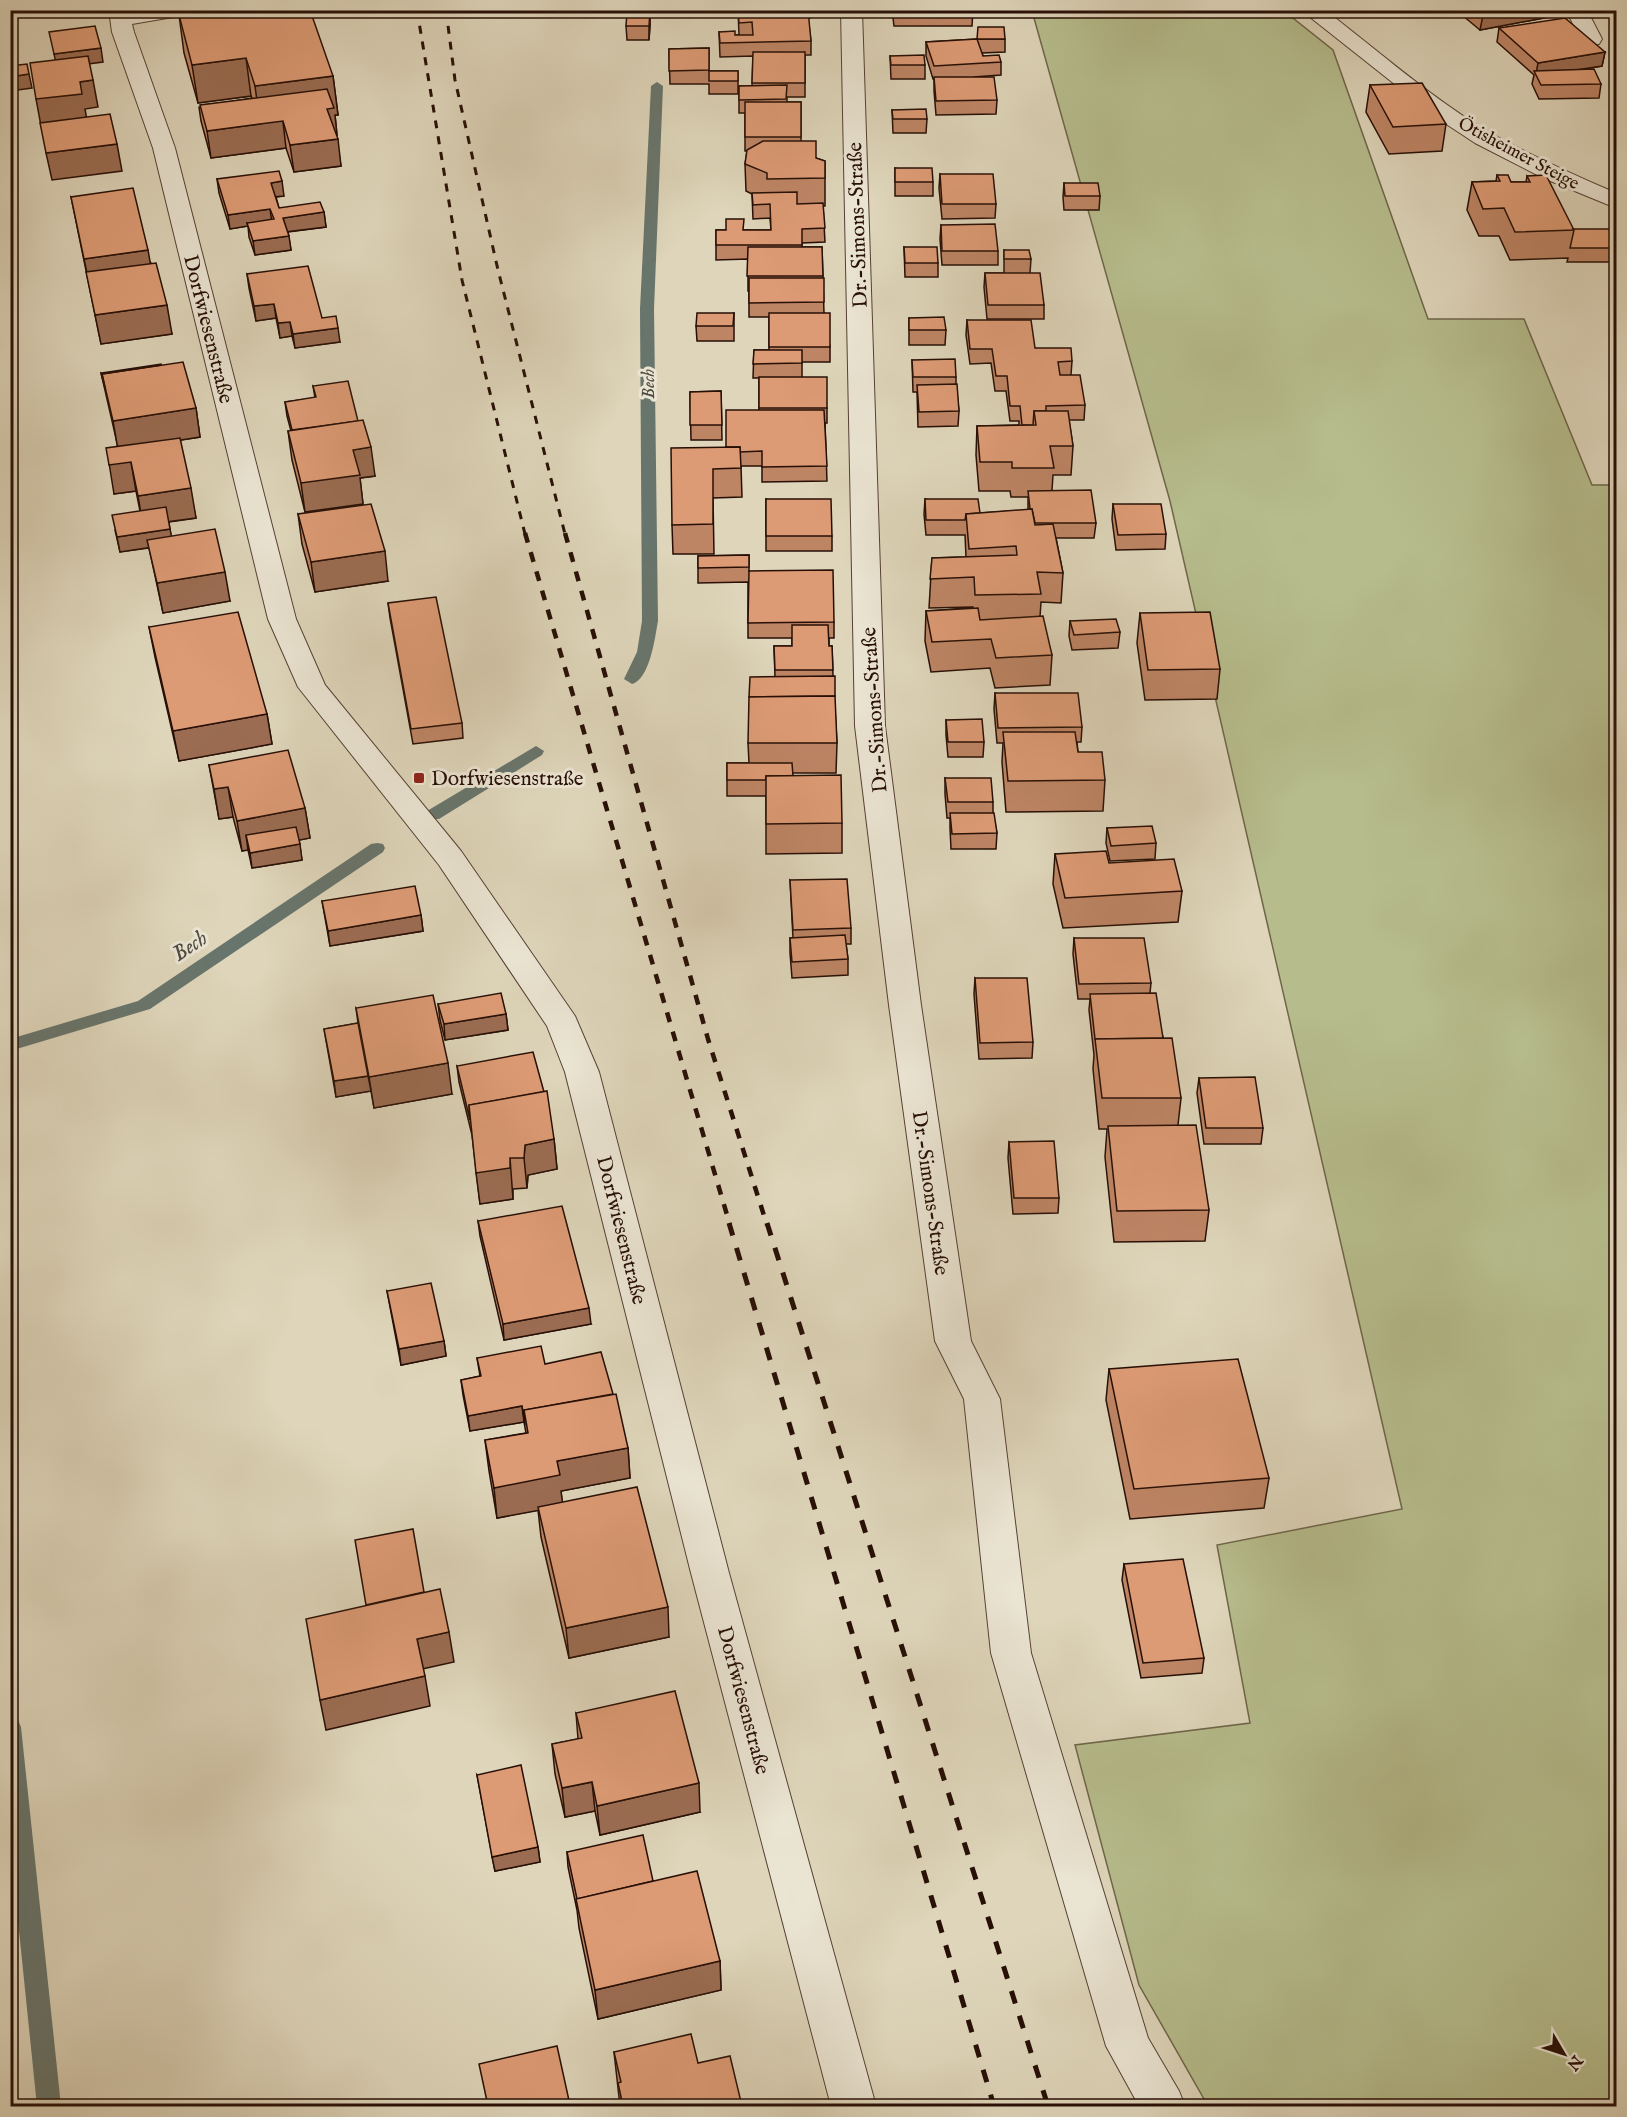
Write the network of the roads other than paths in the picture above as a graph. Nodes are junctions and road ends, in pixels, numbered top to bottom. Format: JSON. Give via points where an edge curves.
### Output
{"nodes":[{"id":1,"x":179,"y":10,"type":"edge"},
{"id":2,"x":851,"y":10,"type":"edge"},
{"id":3,"x":1311,"y":10,"type":"edge"},
{"id":4,"x":1576,"y":10,"type":"edge"},
{"id":5,"x":120,"y":15,"type":"edge"},
{"id":6,"x":1591,"y":39,"type":"edge"},
{"id":7,"x":1617,"y":201,"type":"edge"},
{"id":8,"x":854,"y":2106,"type":"edge"},
{"id":9,"x":1163,"y":2106,"type":"edge"}],
"edges":[{"from":1,"to":5,"type":"street"},
{"from":2,"to":9,"type":"street","name":"Dr.-Simons-Straße","via":[[870,726],[952,1341],[981,1398],[1011,1653],[1128,2046]]},
{"from":3,"to":7,"type":"street","name":"Ötisheimer Steige","via":[[1483,138]]},
{"from":4,"to":6,"type":"street"},
{"from":5,"to":8,"type":"street","name":"Dorfwiesenstraße","via":[[164,148],[282,619],[312,687],[450,858],[563,1024],[582,1072],[710,1574]]}]}
